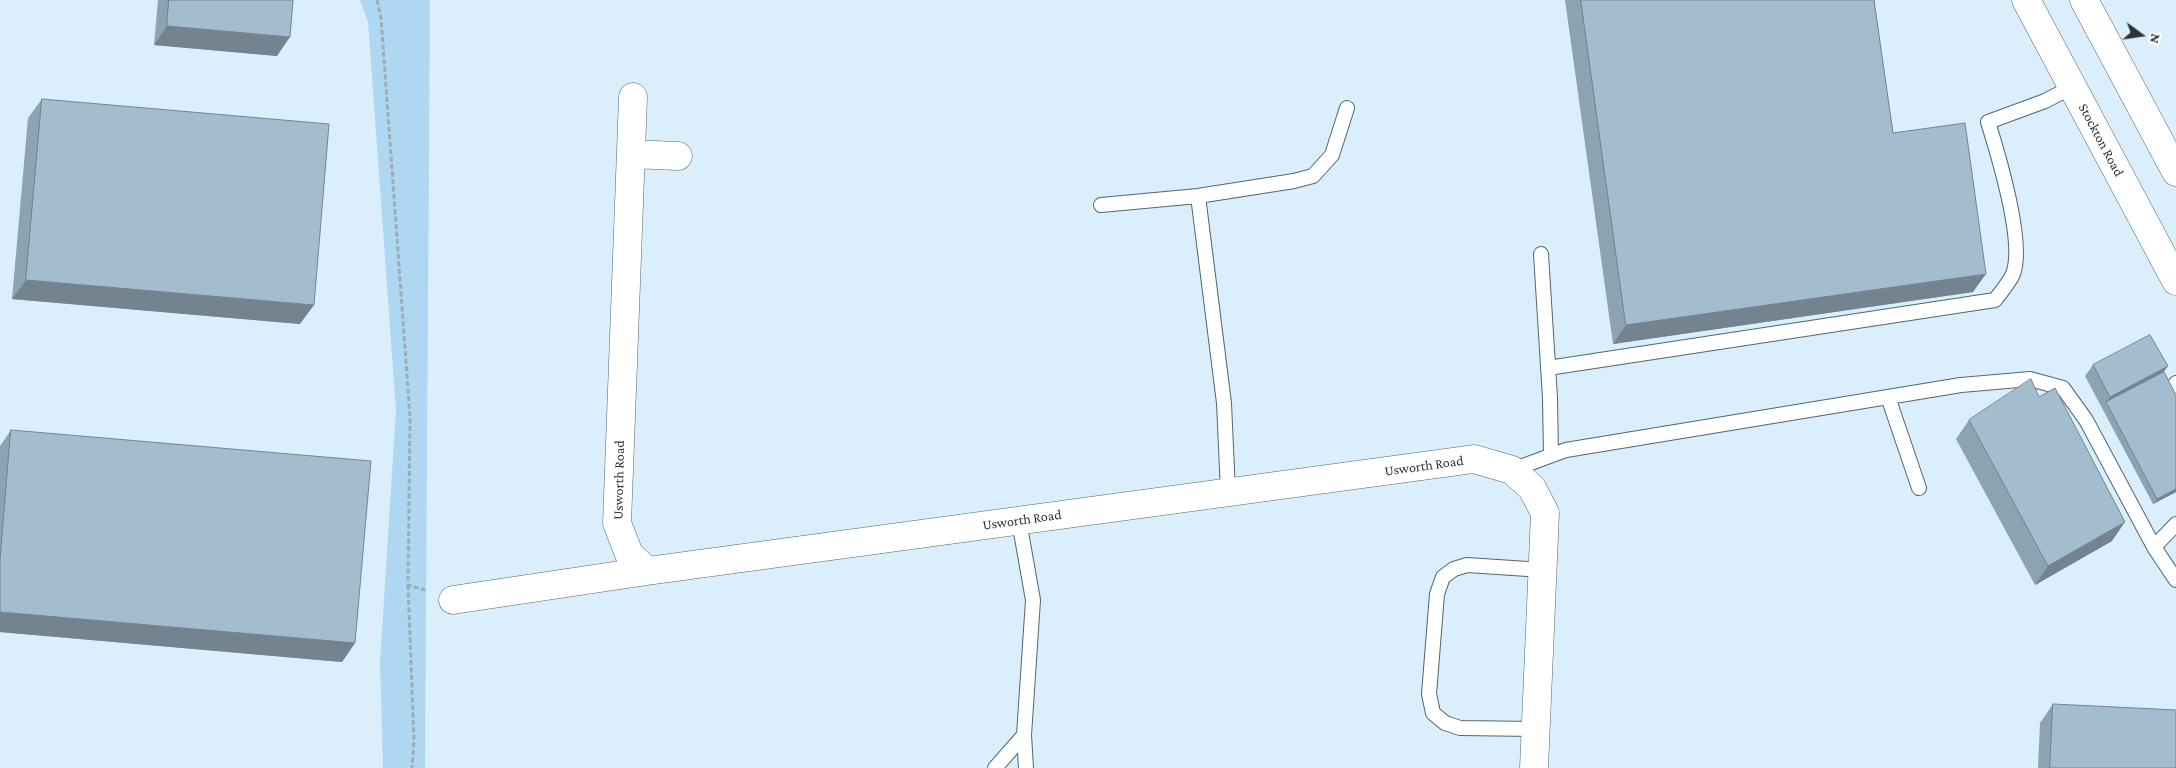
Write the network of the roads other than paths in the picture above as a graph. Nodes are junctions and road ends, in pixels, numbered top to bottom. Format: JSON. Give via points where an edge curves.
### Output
{"nodes":[{"id":1,"x":2026,"y":0,"type":"edge"},
{"id":2,"x":2084,"y":0,"type":"edge"},
{"id":3,"x":2072,"y":86,"type":"junction"},
{"id":4,"x":633,"y":97,"type":"dead end"},
{"id":5,"x":1347,"y":108,"type":"dead end"},
{"id":6,"x":631,"y":154,"type":"junction"},
{"id":7,"x":678,"y":156,"type":"dead end"},
{"id":8,"x":2176,"y":172,"type":"edge"},
{"id":9,"x":1198,"y":196,"type":"junction"},
{"id":10,"x":1101,"y":205,"type":"dead end"},
{"id":11,"x":1541,"y":254,"type":"dead end"},
{"id":12,"x":2176,"y":280,"type":"edge"},
{"id":13,"x":1548,"y":368,"type":"junction"},
{"id":14,"x":1888,"y":397,"type":"junction"},
{"id":15,"x":1551,"y":455,"type":"junction"},
{"id":16,"x":1512,"y":470,"type":"junction"},
{"id":17,"x":1919,"y":488,"type":"dead end"},
{"id":18,"x":1228,"y":492,"type":"junction"},
{"id":19,"x":1019,"y":521,"type":"junction"},
{"id":20,"x":2176,"y":524,"type":"edge"},
{"id":21,"x":2154,"y":548,"type":"junction"},
{"id":22,"x":1543,"y":570,"type":"junction"},
{"id":23,"x":648,"y":571,"type":"junction"},
{"id":24,"x":2176,"y":580,"type":"edge"},
{"id":25,"x":453,"y":600,"type":"road end"},
{"id":26,"x":1536,"y":729,"type":"junction"},
{"id":27,"x":1024,"y":735,"type":"junction"},
{"id":28,"x":995,"y":768,"type":"edge"},
{"id":29,"x":1026,"y":768,"type":"edge"},
{"id":30,"x":1534,"y":768,"type":"edge"}],
"edges":[{"from":1,"to":3,"type":"main road","name":"Stockton Road"},
{"from":2,"to":8,"type":"main road"},
{"from":3,"to":12,"type":"main road","name":"Stockton Road"},
{"from":3,"to":13,"type":"lane","via":[[2045,101],[1988,122],[2010,205],[2016,246],[2013,274],[1995,300]]},
{"from":4,"to":6,"type":"main road","name":"Usworth Road"},
{"from":5,"to":9,"type":"lane","via":[[1332,156],[1312,176]]},
{"from":6,"to":7,"type":"main road"},
{"from":6,"to":23,"type":"main road","name":"Usworth Road","via":[[616,523],[629,554]]},
{"from":9,"to":10,"type":"lane"},
{"from":9,"to":18,"type":"lane","via":[[1224,403]]},
{"from":11,"to":13,"type":"lane"},
{"from":13,"to":15,"type":"lane"},
{"from":14,"to":15,"type":"lane"},
{"from":14,"to":17,"type":"lane"},
{"from":14,"to":21,"type":"lane","via":[[1961,385],[2030,379],[2063,388],[2086,420]]},
{"from":15,"to":16,"type":"lane"},
{"from":16,"to":18,"type":"main road","name":"Usworth Road","via":[[1474,459]]},
{"from":16,"to":22,"type":"main road","name":"Usworth Road","via":[[1532,488],[1545,513]]},
{"from":18,"to":19,"type":"main road","name":"Usworth Road"},
{"from":19,"to":23,"type":"main road","name":"Usworth Road"},
{"from":19,"to":27,"type":"lane","via":[[1033,600]]},
{"from":20,"to":21,"type":"lane"},
{"from":21,"to":24,"type":"lane"},
{"from":22,"to":26,"type":"main road","name":"Usworth Road"},
{"from":22,"to":26,"type":"lane","via":[[1467,565],[1443,577],[1437,594],[1429,694],[1433,713],[1445,723],[1460,728]]},
{"from":23,"to":25,"type":"main road"},
{"from":26,"to":30,"type":"main road","name":"Usworth Road"},
{"from":27,"to":28,"type":"lane"},
{"from":27,"to":29,"type":"lane"}]}
